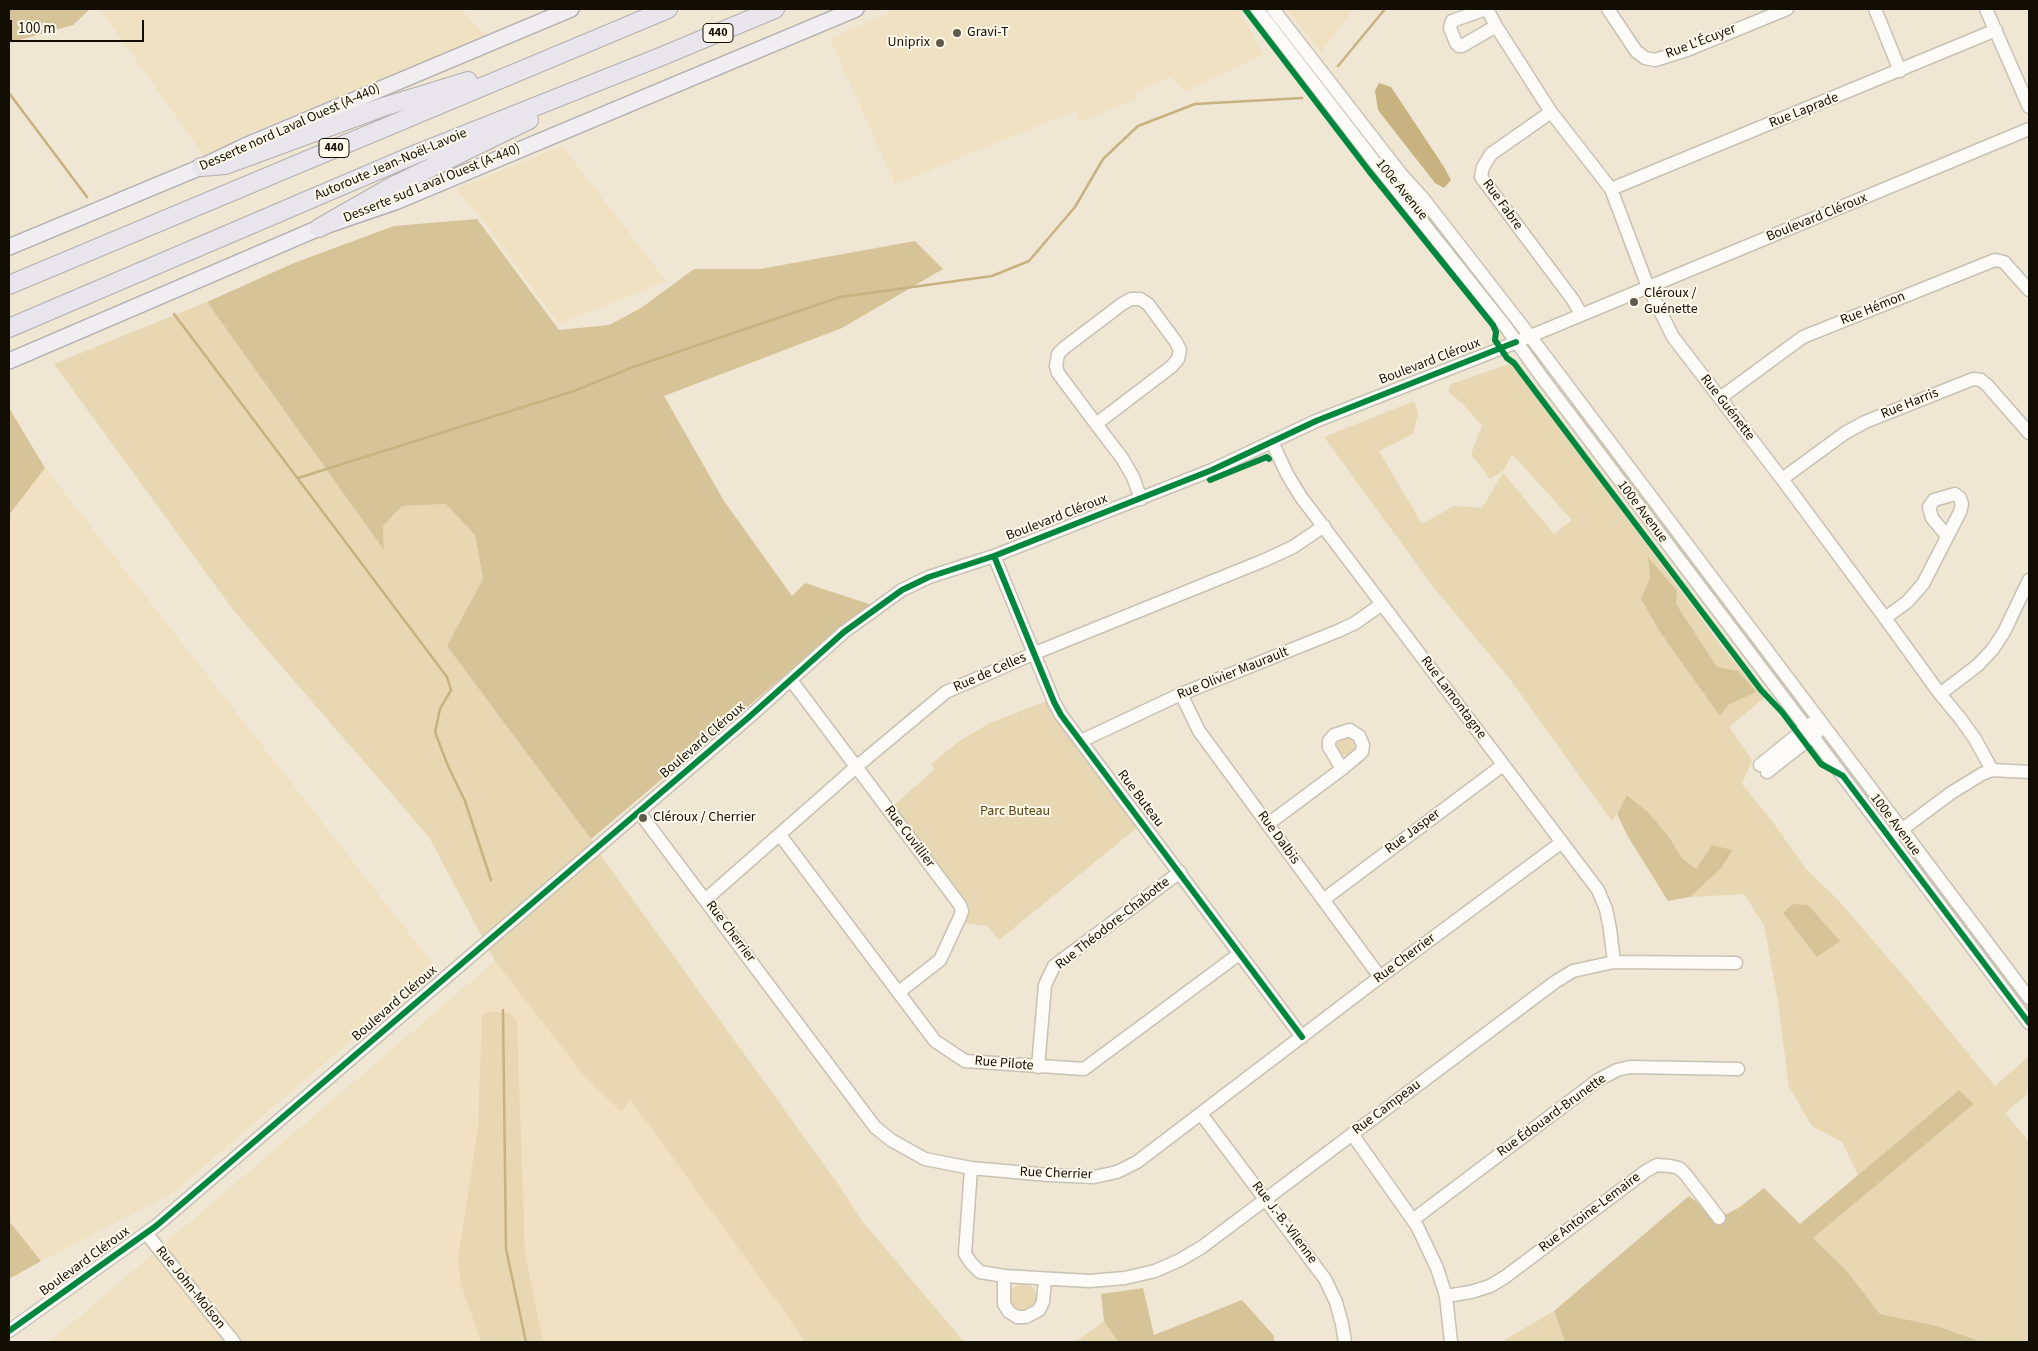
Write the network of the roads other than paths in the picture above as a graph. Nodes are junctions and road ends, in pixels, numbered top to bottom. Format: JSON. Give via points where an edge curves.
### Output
{"nodes":[{"id":1,"x":571,"y":9,"type":"edge"},
{"id":2,"x":668,"y":9,"type":"edge"},
{"id":3,"x":775,"y":9,"type":"edge"},
{"id":4,"x":856,"y":9,"type":"edge"},
{"id":5,"x":1257,"y":9,"type":"edge"},
{"id":6,"x":1273,"y":9,"type":"edge"},
{"id":7,"x":1486,"y":9,"type":"edge"},
{"id":8,"x":1608,"y":9,"type":"edge"},
{"id":9,"x":1787,"y":9,"type":"edge"},
{"id":10,"x":1875,"y":9,"type":"edge"},
{"id":11,"x":1986,"y":9,"type":"edge"},
{"id":12,"x":1496,"y":26,"type":"junction"},
{"id":13,"x":1996,"y":30,"type":"junction"},
{"id":14,"x":557,"y":55,"type":"junction"},
{"id":15,"x":660,"y":57,"type":"junction"},
{"id":16,"x":1900,"y":72,"type":"junction"},
{"id":17,"x":2029,"y":107,"type":"edge"},
{"id":18,"x":1552,"y":112,"type":"junction"},
{"id":19,"x":2029,"y":129,"type":"edge"},
{"id":20,"x":201,"y":167,"type":"junction"},
{"id":21,"x":1612,"y":189,"type":"junction"},
{"id":22,"x":320,"y":228,"type":"junction"},
{"id":23,"x":9,"y":247,"type":"edge"},
{"id":24,"x":13,"y":283,"type":"edge"},
{"id":25,"x":1648,"y":287,"type":"junction"},
{"id":26,"x":2029,"y":290,"type":"edge"},
{"id":27,"x":1581,"y":314,"type":"junction"},
{"id":28,"x":9,"y":328,"type":"edge"},
{"id":29,"x":1530,"y":336,"type":"junction"},
{"id":30,"x":1516,"y":342,"type":"junction"},
{"id":31,"x":9,"y":361,"type":"edge"},
{"id":32,"x":1720,"y":398,"type":"junction"},
{"id":33,"x":1096,"y":424,"type":"junction"},
{"id":34,"x":2029,"y":433,"type":"edge"},
{"id":35,"x":1272,"y":442,"type":"junction"},
{"id":36,"x":1782,"y":478,"type":"junction"},
{"id":37,"x":1140,"y":499,"type":"junction"},
{"id":38,"x":1324,"y":526,"type":"junction"},
{"id":39,"x":1947,"y":536,"type":"dead end"},
{"id":40,"x":994,"y":556,"type":"junction"},
{"id":41,"x":2029,"y":580,"type":"edge"},
{"id":42,"x":1382,"y":604,"type":"junction"},
{"id":43,"x":1885,"y":618,"type":"junction"},
{"id":44,"x":1035,"y":653,"type":"junction"},
{"id":45,"x":791,"y":680,"type":"junction"},
{"id":46,"x":1182,"y":694,"type":"junction"},
{"id":47,"x":1940,"y":694,"type":"junction"},
{"id":48,"x":1821,"y":722,"type":"junction"},
{"id":49,"x":1809,"y":732,"type":"junction"},
{"id":50,"x":1081,"y":741,"type":"junction"},
{"id":51,"x":1503,"y":764,"type":"junction"},
{"id":52,"x":856,"y":767,"type":"junction"},
{"id":53,"x":1764,"y":768,"type":"dead end"},
{"id":54,"x":1342,"y":769,"type":"dead end"},
{"id":55,"x":1992,"y":770,"type":"junction"},
{"id":56,"x":2029,"y":772,"type":"edge"},
{"id":57,"x":639,"y":812,"type":"junction"},
{"id":58,"x":1268,"y":824,"type":"junction"},
{"id":59,"x":1902,"y":830,"type":"junction"},
{"id":60,"x":780,"y":834,"type":"junction"},
{"id":61,"x":1890,"y":839,"type":"junction"},
{"id":62,"x":1562,"y":842,"type":"junction"},
{"id":63,"x":1180,"y":872,"type":"junction"},
{"id":64,"x":705,"y":900,"type":"junction"},
{"id":65,"x":1323,"y":900,"type":"junction"},
{"id":66,"x":1239,"y":954,"type":"junction"},
{"id":67,"x":1614,"y":962,"type":"junction"},
{"id":68,"x":1736,"y":963,"type":"dead end"},
{"id":69,"x":1380,"y":977,"type":"junction"},
{"id":70,"x":899,"y":992,"type":"junction"},
{"id":71,"x":2029,"y":998,"type":"edge"},
{"id":72,"x":2029,"y":1023,"type":"edge"},
{"id":73,"x":1302,"y":1036,"type":"junction"},
{"id":74,"x":1038,"y":1067,"type":"junction"},
{"id":75,"x":1738,"y":1069,"type":"dead end"},
{"id":76,"x":1201,"y":1114,"type":"junction"},
{"id":77,"x":1352,"y":1134,"type":"junction"},
{"id":78,"x":971,"y":1168,"type":"junction"},
{"id":79,"x":1266,"y":1198,"type":"junction"},
{"id":80,"x":1719,"y":1218,"type":"dead end"},
{"id":81,"x":1414,"y":1219,"type":"junction"},
{"id":82,"x":146,"y":1233,"type":"junction"},
{"id":83,"x":1004,"y":1276,"type":"junction"},
{"id":84,"x":1045,"y":1279,"type":"junction"},
{"id":85,"x":1446,"y":1296,"type":"junction"},
{"id":86,"x":9,"y":1331,"type":"edge"},
{"id":87,"x":234,"y":1342,"type":"edge"},
{"id":88,"x":1345,"y":1342,"type":"edge"},
{"id":89,"x":1451,"y":1342,"type":"edge"}],
"edges":[{"from":1,"to":20,"type":"main road","name":"Desserte nord Laval Ouest (A-440)"},
{"from":2,"to":14,"type":"highway","number":"440"},
{"from":3,"to":15,"type":"highway","name":"Autoroute Jean-Noël-Lavoie","number":"440"},
{"from":4,"to":22,"type":"main road","name":"Desserte sud Laval Ouest (A-440)","via":[[395,202]]},
{"from":5,"to":30,"type":"street","name":"100e Avenue"},
{"from":6,"to":29,"type":"street","name":"100e Avenue"},
{"from":7,"to":12,"type":"street","name":"Rue Guénette"},
{"from":7,"to":12,"type":"street","name":"Rue Guénette","via":[[1452,21],[1450,28],[1456,43],[1462,46]]},
{"from":8,"to":9,"type":"street","name":"Rue L'Écuyer","via":[[1636,51],[1655,60]]},
{"from":10,"to":16,"type":"street"},
{"from":11,"to":13,"type":"street"},
{"from":12,"to":18,"type":"street","name":"Rue Guénette"},
{"from":13,"to":16,"type":"street","name":"Rue Laprade"},
{"from":13,"to":17,"type":"street"},
{"from":14,"to":20,"type":"highway","via":[[383,107],[225,165]]},
{"from":14,"to":24,"type":"highway","number":"440"},
{"from":15,"to":22,"type":"highway","via":[[389,188]]},
{"from":15,"to":28,"type":"highway","name":"Autoroute Jean-Noël-Lavoie","number":"440","via":[[416,154]]},
{"from":16,"to":21,"type":"street","name":"Rue Laprade"},
{"from":18,"to":21,"type":"street","name":"Rue Guénette"},
{"from":18,"to":27,"type":"street","name":"Rue Fabre","via":[[1491,154],[1481,177]]},
{"from":19,"to":25,"type":"street","name":"Boulevard Cléroux"},
{"from":20,"to":23,"type":"main road","name":"Desserte nord Laval Ouest (A-440)"},
{"from":21,"to":25,"type":"street","name":"Rue Guénette"},
{"from":22,"to":31,"type":"main road","name":"Desserte sud Laval Ouest (A-440)"},
{"from":25,"to":27,"type":"street","name":"Boulevard Cléroux"},
{"from":25,"to":32,"type":"street","name":"Rue Guénette","via":[[1673,338]]},
{"from":26,"to":32,"type":"street","name":"Rue Hémon","via":[[2004,262],[1996,260],[1803,337]]},
{"from":27,"to":29,"type":"street","name":"Boulevard Cléroux"},
{"from":29,"to":30,"type":"street","name":"Boulevard Cléroux"},
{"from":29,"to":48,"type":"street","name":"100e Avenue"},
{"from":30,"to":35,"type":"street","name":"Boulevard Cléroux","via":[[1334,413]]},
{"from":30,"to":49,"type":"street","name":"100e Avenue"},
{"from":32,"to":36,"type":"street","name":"Rue Guénette"},
{"from":33,"to":33,"type":"street","via":[[1058,373],[1058,354],[1122,304],[1140,299],[1148,304],[1176,342],[1180,350],[1178,359]]},
{"from":33,"to":37,"type":"street","via":[[1128,467]]},
{"from":34,"to":36,"type":"street","name":"Rue Harris","via":[[1987,385],[1973,379],[1865,422]]},
{"from":35,"to":37,"type":"street","name":"Boulevard Cléroux"},
{"from":35,"to":38,"type":"street","name":"Rue Lamontagne","via":[[1301,497]]},
{"from":36,"to":43,"type":"street","name":"Rue Guénette"},
{"from":37,"to":40,"type":"street","name":"Boulevard Cléroux"},
{"from":38,"to":42,"type":"street","name":"Rue Lamontagne"},
{"from":38,"to":44,"type":"street","name":"Rue de Celles","via":[[1293,547],[1265,560]]},
{"from":39,"to":43,"type":"street","via":[[1917,593]]},
{"from":40,"to":44,"type":"street","name":"Rue Buteau"},
{"from":40,"to":45,"type":"street","name":"Boulevard Cléroux","via":[[902,590],[844,632]]},
{"from":41,"to":47,"type":"street","via":[[1993,649]]},
{"from":42,"to":46,"type":"street","name":"Rue Olivier Maurault","via":[[1338,631]]},
{"from":42,"to":51,"type":"street","name":"Rue Lamontagne"},
{"from":43,"to":47,"type":"street","name":"Rue Guénette"},
{"from":44,"to":50,"type":"street","name":"Rue Buteau","via":[[1054,702]]},
{"from":44,"to":52,"type":"street","name":"Rue de Celles","via":[[946,692]]},
{"from":45,"to":52,"type":"street","name":"Rue Cuvillier"},
{"from":45,"to":57,"type":"street","name":"Boulevard Cléroux"},
{"from":46,"to":50,"type":"street","name":"Rue Olivier Maurault"},
{"from":46,"to":58,"type":"street","name":"Rue Dalbis","via":[[1199,732]]},
{"from":47,"to":55,"type":"street","name":"Rue Guénette","via":[[1970,732]]},
{"from":48,"to":49,"type":"street"},
{"from":48,"to":59,"type":"street","name":"100e Avenue"},
{"from":49,"to":53,"type":"street"},
{"from":49,"to":61,"type":"street","name":"100e Avenue"},
{"from":50,"to":63,"type":"street","name":"Rue Buteau"},
{"from":51,"to":62,"type":"street","name":"Rue Lamontagne"},
{"from":51,"to":65,"type":"street","name":"Rue Jasper"},
{"from":52,"to":60,"type":"street","name":"Rue de Celles"},
{"from":52,"to":70,"type":"street","name":"Rue Cuvillier","via":[[962,911],[940,960]]},
{"from":54,"to":58,"type":"street"},
{"from":55,"to":56,"type":"street"},
{"from":55,"to":59,"type":"street","via":[[1969,781]]},
{"from":57,"to":64,"type":"street","name":"Rue Cherrier"},
{"from":57,"to":82,"type":"street","name":"Boulevard Cléroux"},
{"from":58,"to":65,"type":"street","name":"Rue Dalbis"},
{"from":59,"to":61,"type":"street"},
{"from":59,"to":71,"type":"street","name":"100e Avenue"},
{"from":60,"to":64,"type":"street","name":"Rue de Celles"},
{"from":60,"to":70,"type":"street","name":"Rue Pilote"},
{"from":61,"to":72,"type":"street","name":"100e Avenue"},
{"from":62,"to":67,"type":"street","name":"Rue Lamontagne","via":[[1598,890],[1606,909]]},
{"from":62,"to":69,"type":"street","name":"Rue Cherrier"},
{"from":63,"to":66,"type":"street","name":"Rue Buteau"},
{"from":63,"to":74,"type":"street","name":"Rue Théodore-Chabotte","via":[[1054,966],[1045,985]]},
{"from":64,"to":78,"type":"street","name":"Rue Cherrier","via":[[875,1127],[890,1140],[925,1159]]},
{"from":65,"to":69,"type":"street","name":"Rue Dalbis"},
{"from":66,"to":73,"type":"street","name":"Rue Buteau"},
{"from":66,"to":74,"type":"street","name":"Rue Pilote","via":[[1084,1069]]},
{"from":67,"to":68,"type":"street","name":"Rue Campeau"},
{"from":67,"to":77,"type":"street","name":"Rue Campeau","via":[[1574,971],[1555,982]]},
{"from":69,"to":73,"type":"street","name":"Rue Cherrier"},
{"from":70,"to":74,"type":"street","name":"Rue Pilote","via":[[935,1040],[965,1061]]},
{"from":73,"to":76,"type":"street","name":"Rue Cherrier"},
{"from":75,"to":81,"type":"street","name":"Rue Édouard-Brunette","via":[[1630,1067],[1617,1070],[1598,1080]]},
{"from":76,"to":78,"type":"street","name":"Rue Cherrier","via":[[1136,1162],[1117,1172],[1094,1177]]},
{"from":76,"to":79,"type":"street","name":"Rue J.-B.-Vilenne"},
{"from":77,"to":79,"type":"street","name":"Rue Campeau"},
{"from":77,"to":81,"type":"street"},
{"from":78,"to":83,"type":"street","name":"Rue Campeau","via":[[966,1254],[980,1272]]},
{"from":79,"to":84,"type":"street","name":"Rue Campeau","via":[[1202,1246],[1155,1270],[1116,1279]]},
{"from":79,"to":88,"type":"street","name":"Rue J.-B.-Vilenne","via":[[1326,1280],[1336,1302]]},
{"from":80,"to":85,"type":"street","name":"Rue Antoine-Lemaire","via":[[1679,1168],[1657,1165],[1505,1277],[1490,1286]]},
{"from":81,"to":85,"type":"street"},
{"from":82,"to":86,"type":"street","name":"Boulevard Cléroux"},
{"from":82,"to":87,"type":"street","name":"Rue John-Molson"},
{"from":83,"to":84,"type":"street","name":"Rue Campeau"},
{"from":83,"to":84,"type":"street","via":[[1004,1304],[1017,1317],[1026,1317],[1039,1310]]},
{"from":85,"to":89,"type":"street"}]}
